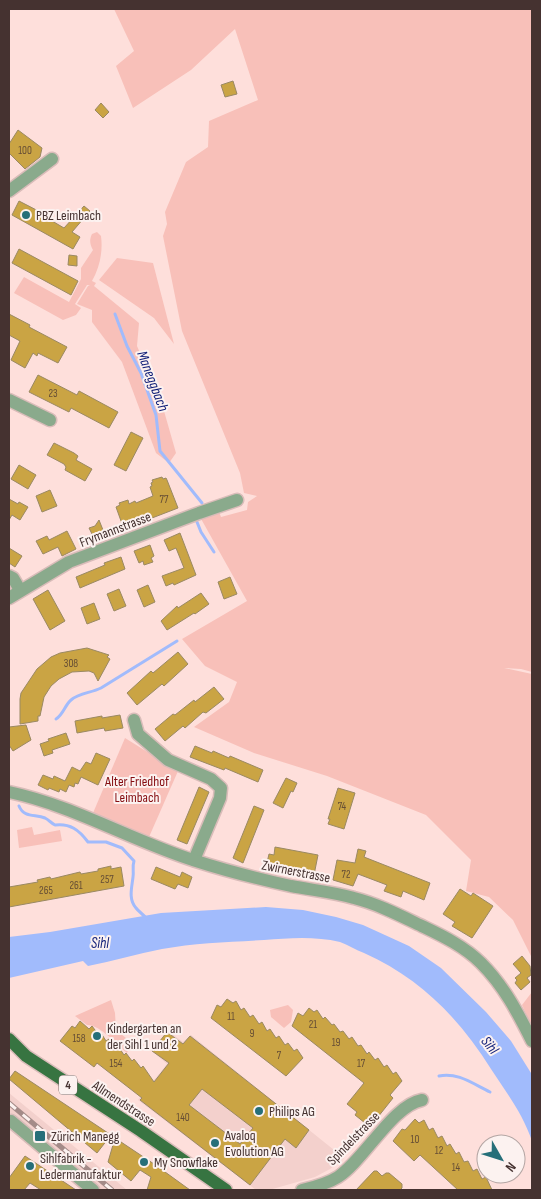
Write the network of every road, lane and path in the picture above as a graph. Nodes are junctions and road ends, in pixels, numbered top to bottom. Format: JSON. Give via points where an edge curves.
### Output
{"nodes":[{"id":1,"x":52,"y":159,"type":"dead end"},
{"id":2,"x":9,"y":190,"type":"edge"},
{"id":3,"x":9,"y":400,"type":"edge"},
{"id":4,"x":50,"y":420,"type":"dead end"},
{"id":5,"x":237,"y":500,"type":"dead end"},
{"id":6,"x":9,"y":576,"type":"edge"},
{"id":7,"x":20,"y":590,"type":"junction"},
{"id":8,"x":9,"y":598,"type":"edge"},
{"id":9,"x":134,"y":720,"type":"dead end"},
{"id":10,"x":9,"y":792,"type":"edge"},
{"id":11,"x":194,"y":860,"type":"junction"},
{"id":12,"x":9,"y":1039,"type":"edge"},
{"id":13,"x":532,"y":1041,"type":"edge"},
{"id":14,"x":422,"y":1100,"type":"dead end"},
{"id":15,"x":10,"y":1121,"type":"dead end"},
{"id":16,"x":93,"y":1190,"type":"edge"},
{"id":17,"x":226,"y":1190,"type":"edge"},
{"id":18,"x":302,"y":1190,"type":"edge"}],
"edges":[{"from":1,"to":2,"type":"street"},
{"from":3,"to":4,"type":"street"},
{"from":5,"to":7,"type":"street","name":"Frymannstrasse","via":[[69,562]]},
{"from":6,"to":7,"type":"street"},
{"from":7,"to":8,"type":"street","name":"Frymannstrasse"},
{"from":9,"to":11,"type":"street","via":[[138,734],[168,760],[211,779],[221,788],[220,798]]},
{"from":10,"to":11,"type":"street","name":"Zwirnerstrasse","via":[[64,808]]},
{"from":11,"to":13,"type":"street","name":"Zwirnerstrasse","via":[[246,876],[354,898],[438,934],[480,962],[515,1006]]},
{"from":12,"to":17,"type":"main road","name":"Allmendstrasse","number":"4","via":[[26,1056]]},
{"from":14,"to":18,"type":"street","name":"Spindelstrasse","via":[[412,1102],[399,1112],[339,1177]]},
{"from":15,"to":16,"type":"street"}]}
